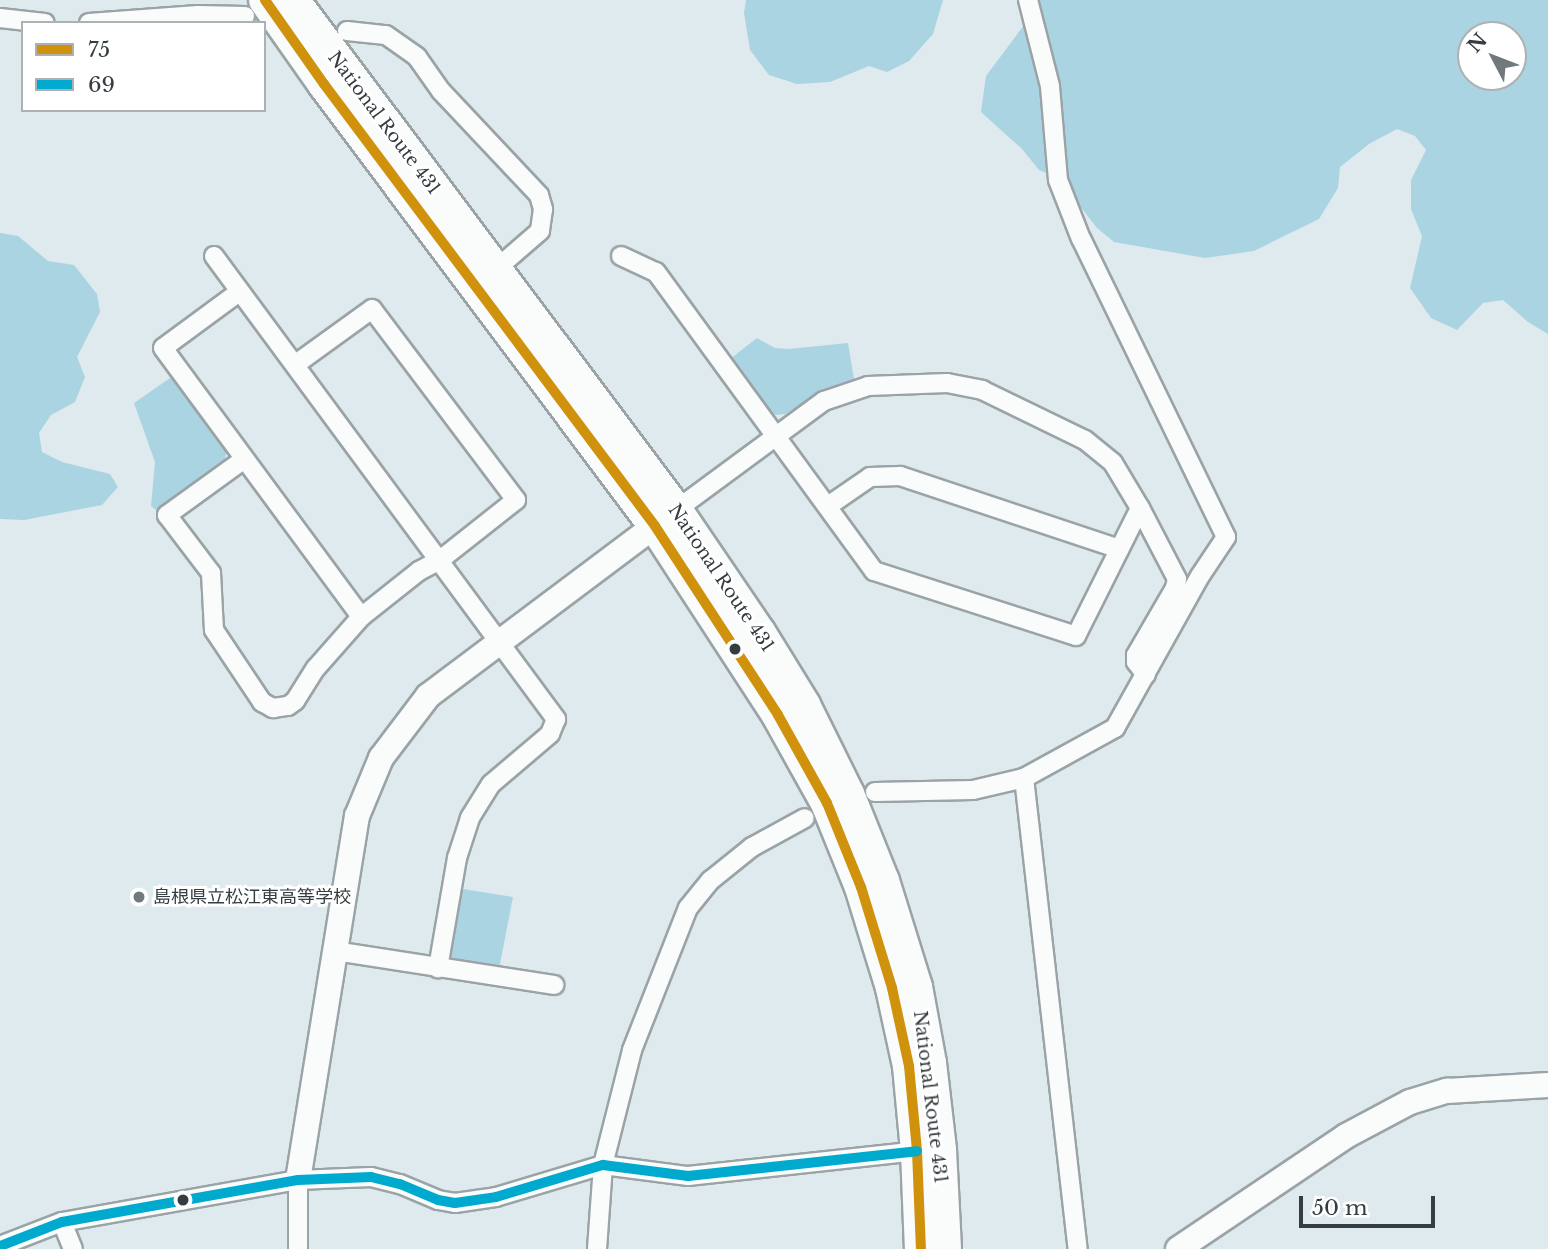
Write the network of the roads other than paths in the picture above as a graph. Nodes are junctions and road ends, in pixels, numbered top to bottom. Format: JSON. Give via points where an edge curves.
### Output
{"nodes":[{"id":1,"x":293,"y":0,"type":"edge"},
{"id":2,"x":1028,"y":0,"type":"edge"},
{"id":3,"x":193,"y":7,"type":"edge"},
{"id":4,"x":255,"y":8,"type":"edge"},
{"id":5,"x":0,"y":19,"type":"edge"},
{"id":6,"x":22,"y":21,"type":"edge"},
{"id":7,"x":102,"y":21,"type":"edge"},
{"id":8,"x":346,"y":31,"type":"dead end"},
{"id":9,"x":214,"y":256,"type":"dead end"},
{"id":10,"x":621,"y":256,"type":"dead end"},
{"id":11,"x":495,"y":270,"type":"junction"},
{"id":12,"x":239,"y":292,"type":"junction"},
{"id":13,"x":296,"y":364,"type":"junction"},
{"id":14,"x":775,"y":436,"type":"junction"},
{"id":15,"x":243,"y":460,"type":"junction"},
{"id":16,"x":828,"y":506,"type":"junction"},
{"id":17,"x":1140,"y":508,"type":"junction"},
{"id":18,"x":665,"y":518,"type":"junction"},
{"id":19,"x":1119,"y":549,"type":"junction"},
{"id":20,"x":440,"y":560,"type":"junction"},
{"id":21,"x":360,"y":617,"type":"junction"},
{"id":22,"x":498,"y":644,"type":"junction"},
{"id":23,"x":1146,"y":675,"type":"junction"},
{"id":24,"x":1024,"y":778,"type":"junction"},
{"id":25,"x":875,"y":792,"type":"dead end"},
{"id":26,"x":805,"y":818,"type":"dead end"},
{"id":27,"x":335,"y":951,"type":"junction"},
{"id":28,"x":438,"y":968,"type":"junction"},
{"id":29,"x":554,"y":985,"type":"dead end"},
{"id":30,"x":1548,"y":1085,"type":"edge"},
{"id":31,"x":917,"y":1151,"type":"junction"},
{"id":32,"x":603,"y":1166,"type":"junction"},
{"id":33,"x":298,"y":1180,"type":"junction"},
{"id":34,"x":62,"y":1222,"type":"junction"},
{"id":35,"x":0,"y":1246,"type":"edge"},
{"id":36,"x":73,"y":1249,"type":"edge"},
{"id":37,"x":298,"y":1249,"type":"edge"},
{"id":38,"x":597,"y":1249,"type":"edge"},
{"id":39,"x":921,"y":1249,"type":"edge"},
{"id":40,"x":945,"y":1249,"type":"edge"},
{"id":41,"x":1078,"y":1249,"type":"edge"},
{"id":42,"x":1178,"y":1249,"type":"edge"}],
"edges":[{"from":1,"to":11,"type":"highway","name":"National Route 431"},
{"from":2,"to":23,"type":"street","via":[[1050,86],[1058,180],[1081,239],[1225,531],[1224,545],[1200,576]]},
{"from":3,"to":4,"type":"street"},
{"from":3,"to":7,"type":"street"},
{"from":4,"to":18,"type":"highway","name":"National Route 431","via":[[324,85]]},
{"from":5,"to":6,"type":"street"},
{"from":8,"to":11,"type":"street","via":[[386,35],[417,57],[441,91],[539,195],[543,209],[540,231]]},
{"from":9,"to":12,"type":"street"},
{"from":10,"to":14,"type":"street","via":[[656,272]]},
{"from":11,"to":18,"type":"highway","name":"National Route 431"},
{"from":12,"to":13,"type":"street"},
{"from":12,"to":15,"type":"street","via":[[163,348]]},
{"from":13,"to":20,"type":"street"},
{"from":13,"to":20,"type":"street","via":[[372,309],[516,500]]},
{"from":14,"to":16,"type":"street"},
{"from":14,"to":17,"type":"street","via":[[824,401],[868,386],[947,383],[982,390],[1085,440],[1113,463]]},
{"from":14,"to":18,"type":"street"},
{"from":15,"to":21,"type":"street"},
{"from":15,"to":21,"type":"street","via":[[167,515],[211,573],[214,630],[262,702],[279,709],[295,701],[316,668]]},
{"from":16,"to":19,"type":"street","via":[[870,477],[900,476]]},
{"from":16,"to":19,"type":"street","via":[[874,571],[1076,636]]},
{"from":17,"to":19,"type":"street"},
{"from":17,"to":23,"type":"street","via":[[1177,579],[1136,655]]},
{"from":18,"to":22,"type":"street"},
{"from":18,"to":31,"type":"highway","name":"National Route 431","via":[[827,803],[861,887],[892,988],[909,1066]]},
{"from":18,"to":40,"type":"highway","name":"National Route 431","via":[[759,632],[804,705],[848,794],[883,881],[916,987],[930,1063]]},
{"from":20,"to":21,"type":"street"},
{"from":20,"to":22,"type":"street"},
{"from":22,"to":27,"type":"street","via":[[428,696],[381,758],[357,816]]},
{"from":22,"to":28,"type":"street","via":[[554,715],[556,724],[551,734],[491,784],[470,818],[457,858]]},
{"from":23,"to":24,"type":"street","via":[[1115,729]]},
{"from":24,"to":25,"type":"street","via":[[973,790]]},
{"from":24,"to":41,"type":"street"},
{"from":26,"to":32,"type":"street","via":[[752,846],[711,880],[688,908],[632,1050]]},
{"from":27,"to":28,"type":"street"},
{"from":27,"to":33,"type":"street"},
{"from":28,"to":29,"type":"street"},
{"from":30,"to":42,"type":"street","via":[[1447,1091],[1395,1108]]},
{"from":31,"to":32,"type":"street","via":[[688,1176]]},
{"from":31,"to":39,"type":"highway","name":"National Route 431"},
{"from":32,"to":33,"type":"street","via":[[496,1197],[455,1203],[371,1177]]},
{"from":32,"to":38,"type":"street"},
{"from":33,"to":34,"type":"street"},
{"from":33,"to":37,"type":"street"},
{"from":34,"to":35,"type":"street"},
{"from":34,"to":36,"type":"street"}]}
